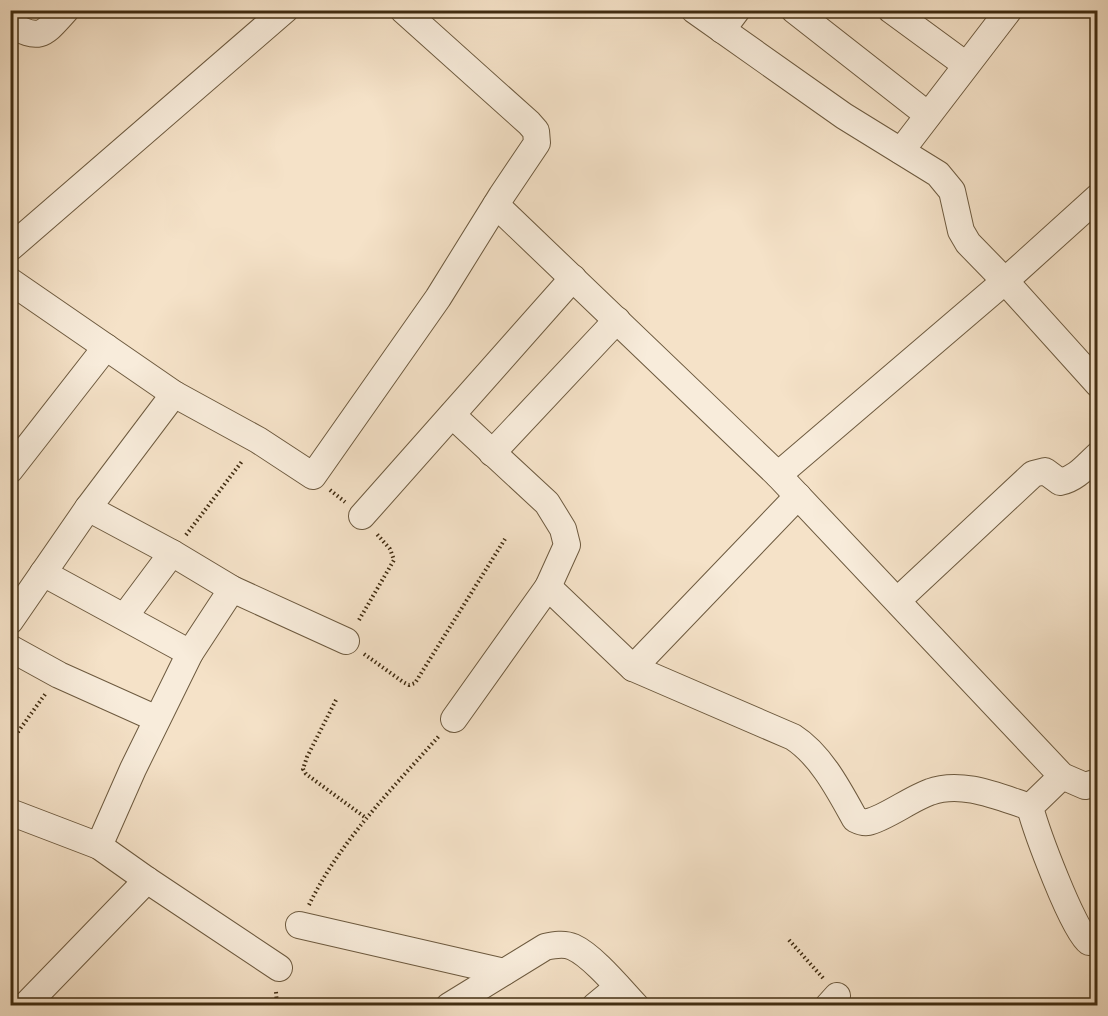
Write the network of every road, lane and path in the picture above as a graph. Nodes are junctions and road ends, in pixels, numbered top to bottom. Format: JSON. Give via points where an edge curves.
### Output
{"nodes":[{"id":1,"x":66,"y":10,"type":"edge"},
{"id":2,"x":285,"y":10,"type":"edge"},
{"id":3,"x":403,"y":10,"type":"edge"},
{"id":4,"x":694,"y":10,"type":"edge"},
{"id":5,"x":794,"y":10,"type":"edge"},
{"id":6,"x":891,"y":10,"type":"edge"},
{"id":7,"x":1003,"y":13,"type":"edge"},
{"id":8,"x":729,"y":20,"type":"edge"},
{"id":9,"x":10,"y":24,"type":"edge"},
{"id":10,"x":966,"y":65,"type":"junction"},
{"id":11,"x":928,"y":115,"type":"junction"},
{"id":12,"x":901,"y":150,"type":"junction"},
{"id":13,"x":1098,"y":197,"type":"edge"},
{"id":14,"x":496,"y":205,"type":"junction"},
{"id":15,"x":10,"y":248,"type":"edge"},
{"id":16,"x":573,"y":278,"type":"junction"},
{"id":17,"x":10,"y":281,"type":"edge"},
{"id":18,"x":1005,"y":281,"type":"junction"},
{"id":19,"x":617,"y":320,"type":"junction"},
{"id":20,"x":106,"y":347,"type":"junction"},
{"id":21,"x":1098,"y":384,"type":"edge"},
{"id":22,"x":174,"y":394,"type":"junction"},
{"id":23,"x":452,"y":415,"type":"junction"},
{"id":24,"x":258,"y":440,"type":"junction"},
{"id":25,"x":492,"y":453,"type":"junction"},
{"id":26,"x":1098,"y":455,"type":"edge"},
{"id":27,"x":10,"y":470,"type":"edge"},
{"id":28,"x":778,"y":475,"type":"junction"},
{"id":29,"x":313,"y":476,"type":"junction"},
{"id":30,"x":798,"y":496,"type":"junction"},
{"id":31,"x":88,"y":508,"type":"junction"},
{"id":32,"x":362,"y":516,"type":"junction"},
{"id":33,"x":505,"y":539,"type":"dead end"},
{"id":34,"x":172,"y":553,"type":"junction"},
{"id":35,"x":43,"y":573,"type":"junction"},
{"id":36,"x":548,"y":587,"type":"junction"},
{"id":37,"x":232,"y":589,"type":"junction"},
{"id":38,"x":898,"y":600,"type":"junction"},
{"id":39,"x":125,"y":616,"type":"junction"},
{"id":40,"x":10,"y":621,"type":"edge"},
{"id":41,"x":346,"y":641,"type":"junction"},
{"id":42,"x":10,"y":648,"type":"edge"},
{"id":43,"x":190,"y":653,"type":"junction"},
{"id":44,"x":633,"y":668,"type":"junction"},
{"id":45,"x":58,"y":675,"type":"junction"},
{"id":46,"x":336,"y":700,"type":"dead end"},
{"id":47,"x":157,"y":719,"type":"junction"},
{"id":48,"x":454,"y":719,"type":"joint"},
{"id":49,"x":10,"y":743,"type":"edge"},
{"id":50,"x":1062,"y":776,"type":"junction"},
{"id":51,"x":1098,"y":782,"type":"edge"},
{"id":52,"x":1030,"y":807,"type":"junction"},
{"id":53,"x":10,"y":812,"type":"edge"},
{"id":54,"x":366,"y":818,"type":"junction"},
{"id":55,"x":99,"y":846,"type":"junction"},
{"id":56,"x":147,"y":880,"type":"junction"},
{"id":57,"x":298,"y":925,"type":"joint"},
{"id":58,"x":789,"y":940,"type":"dead end"},
{"id":59,"x":1098,"y":940,"type":"edge"},
{"id":60,"x":279,"y":968,"type":"dead end"},
{"id":61,"x":504,"y":972,"type":"junction"},
{"id":62,"x":618,"y":987,"type":"junction"},
{"id":63,"x":832,"y":1001,"type":"edge"},
{"id":64,"x":25,"y":1005,"type":"edge"},
{"id":65,"x":449,"y":1005,"type":"edge"},
{"id":66,"x":595,"y":1005,"type":"edge"},
{"id":67,"x":636,"y":1005,"type":"edge"}],
"edges":[{"from":1,"to":9,"type":"street","via":[[44,33],[31,35]]},
{"from":2,"to":15,"type":"street"},
{"from":3,"to":14,"type":"street","via":[[536,131],[537,143]]},
{"from":4,"to":8,"type":"street"},
{"from":5,"to":11,"type":"street"},
{"from":6,"to":10,"type":"street"},
{"from":7,"to":10,"type":"street"},
{"from":8,"to":12,"type":"street","via":[[844,116]]},
{"from":10,"to":11,"type":"street"},
{"from":11,"to":12,"type":"street"},
{"from":12,"to":18,"type":"street","via":[[946,181],[968,243]]},
{"from":13,"to":18,"type":"street"},
{"from":14,"to":16,"type":"street"},
{"from":14,"to":29,"type":"street","via":[[438,298]]},
{"from":16,"to":19,"type":"street"},
{"from":16,"to":23,"type":"street"},
{"from":17,"to":20,"type":"street"},
{"from":18,"to":21,"type":"street"},
{"from":18,"to":28,"type":"street"},
{"from":19,"to":25,"type":"street"},
{"from":19,"to":28,"type":"street"},
{"from":20,"to":22,"type":"street"},
{"from":20,"to":27,"type":"street"},
{"from":22,"to":24,"type":"street"},
{"from":22,"to":31,"type":"street"},
{"from":23,"to":25,"type":"street"},
{"from":23,"to":32,"type":"street"},
{"from":24,"to":29,"type":"street"},
{"from":24,"to":34,"type":"path"},
{"from":25,"to":36,"type":"street","via":[[547,503],[563,529],[567,544]]},
{"from":26,"to":38,"type":"street","via":[[1068,480],[1060,482],[1045,471],[1033,474]]},
{"from":28,"to":30,"type":"street"},
{"from":29,"to":32,"type":"path"},
{"from":30,"to":38,"type":"street"},
{"from":30,"to":44,"type":"street"},
{"from":31,"to":34,"type":"street"},
{"from":31,"to":35,"type":"street"},
{"from":32,"to":41,"type":"path","via":[[390,549],[394,560]]},
{"from":33,"to":41,"type":"path","via":[[415,683],[403,682]]},
{"from":34,"to":37,"type":"street"},
{"from":34,"to":39,"type":"street"},
{"from":35,"to":39,"type":"street"},
{"from":35,"to":40,"type":"street"},
{"from":36,"to":44,"type":"street"},
{"from":36,"to":48,"type":"street"},
{"from":37,"to":41,"type":"street"},
{"from":37,"to":43,"type":"street"},
{"from":38,"to":50,"type":"street"},
{"from":39,"to":43,"type":"street"},
{"from":42,"to":45,"type":"street"},
{"from":43,"to":47,"type":"street"},
{"from":44,"to":52,"type":"street","via":[[799,741],[811,750],[855,819],[861,822],[874,820],[933,790],[951,787]]},
{"from":45,"to":47,"type":"street"},
{"from":45,"to":49,"type":"path"},
{"from":46,"to":54,"type":"path","via":[[303,770]]},
{"from":47,"to":55,"type":"street"},
{"from":48,"to":54,"type":"path"},
{"from":50,"to":51,"type":"street","via":[[1085,786]]},
{"from":50,"to":52,"type":"street"},
{"from":52,"to":59,"type":"street","via":[[1040,842],[1077,925],[1089,942]]},
{"from":53,"to":55,"type":"street"},
{"from":54,"to":57,"type":"path","via":[[321,880]]},
{"from":55,"to":56,"type":"street"},
{"from":56,"to":60,"type":"street"},
{"from":56,"to":64,"type":"street"},
{"from":57,"to":61,"type":"street"},
{"from":58,"to":63,"type":"path"},
{"from":61,"to":62,"type":"street","via":[[545,947],[568,945],[587,956]]},
{"from":61,"to":65,"type":"street"},
{"from":62,"to":66,"type":"street"},
{"from":62,"to":67,"type":"street"}]}
